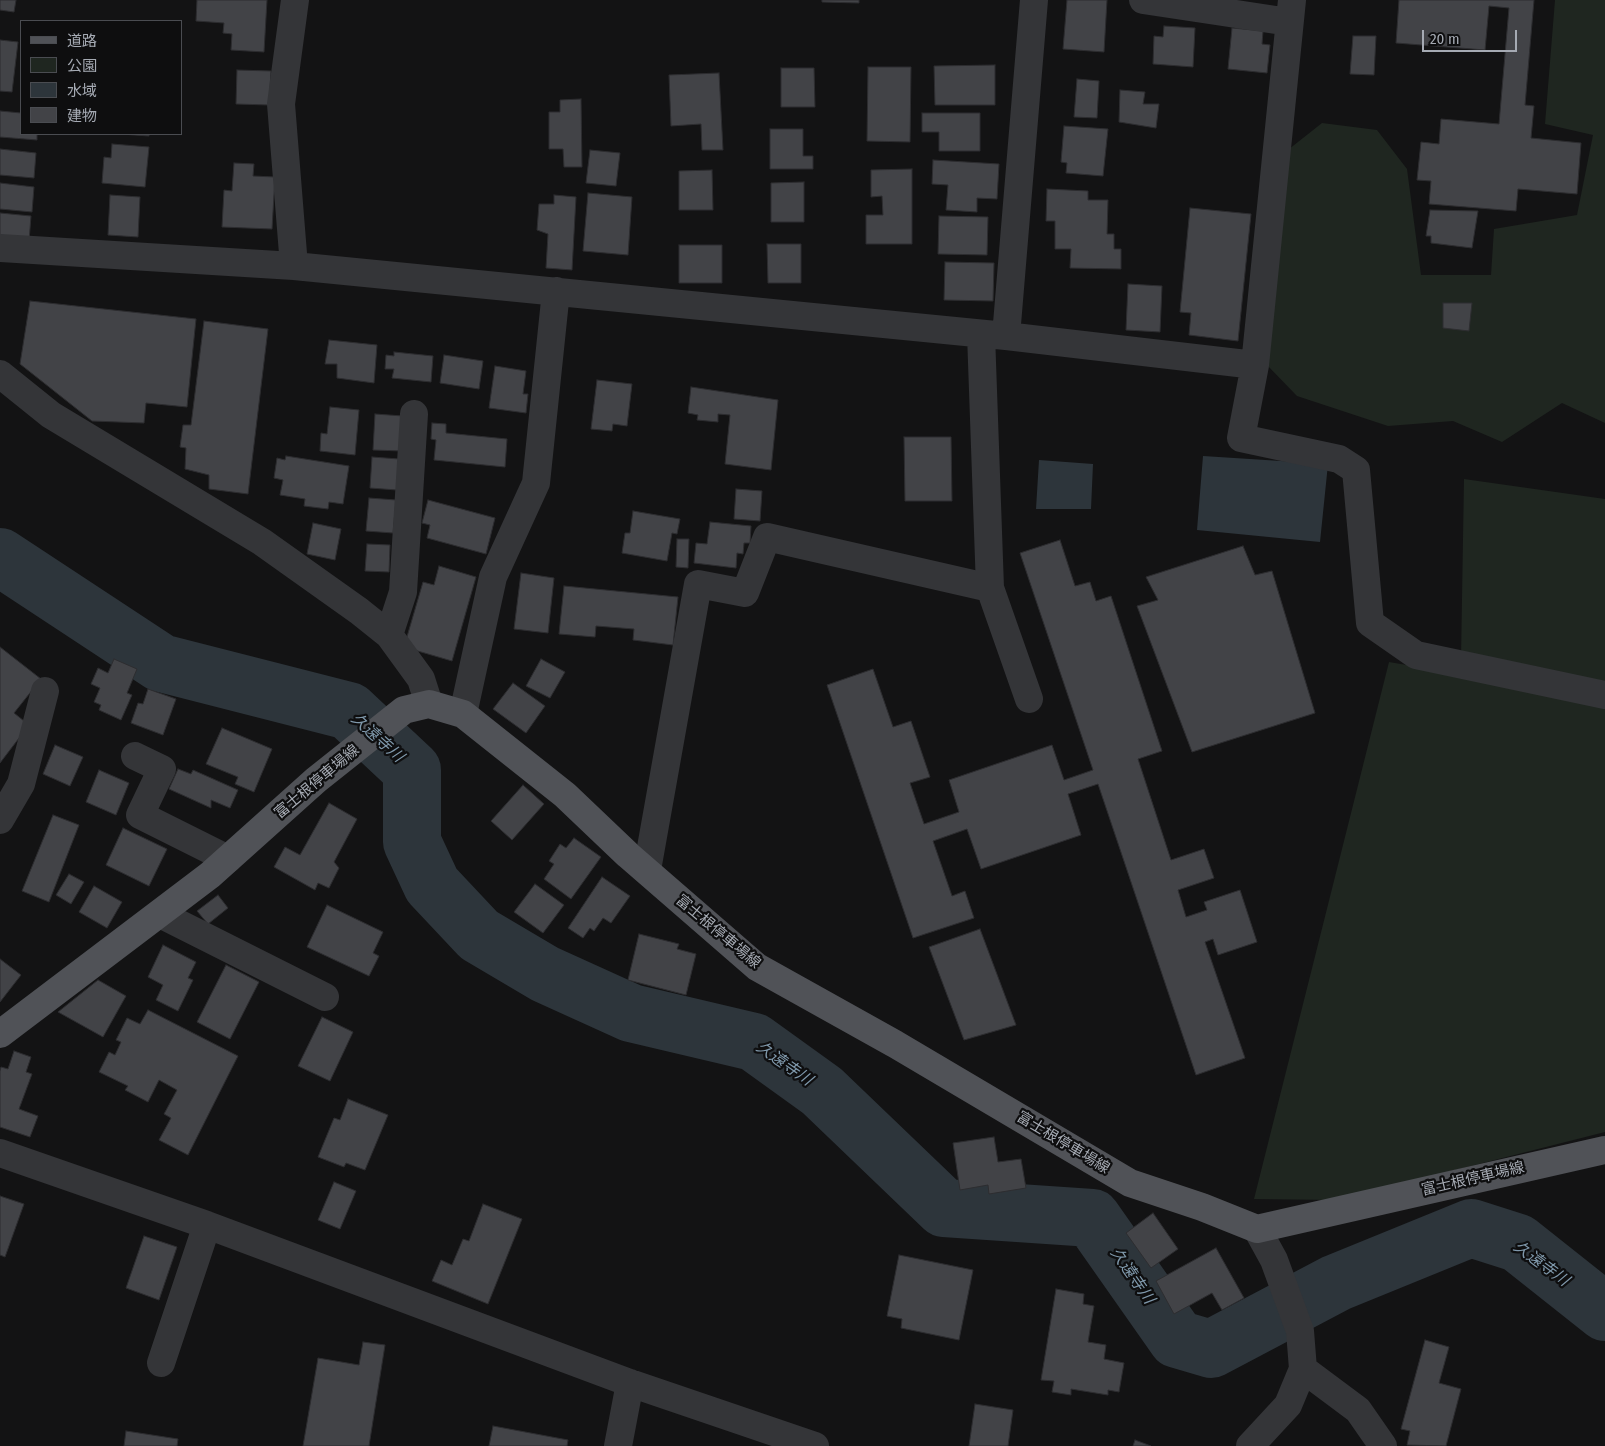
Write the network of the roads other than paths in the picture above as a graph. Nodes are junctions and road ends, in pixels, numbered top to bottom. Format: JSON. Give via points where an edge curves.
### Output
{"nodes":[{"id":1,"x":296,"y":0,"type":"edge"},
{"id":2,"x":1034,"y":0,"type":"edge"},
{"id":3,"x":1143,"y":0,"type":"edge"},
{"id":4,"x":1290,"y":11,"type":"edge"},
{"id":5,"x":0,"y":248,"type":"edge"},
{"id":6,"x":294,"y":266,"type":"junction"},
{"id":7,"x":556,"y":291,"type":"junction"},
{"id":8,"x":994,"y":335,"type":"junction"},
{"id":9,"x":1255,"y":365,"type":"junction"},
{"id":10,"x":0,"y":374,"type":"edge"},
{"id":11,"x":414,"y":414,"type":"dead end"},
{"id":12,"x":990,"y":588,"type":"junction"},
{"id":13,"x":390,"y":635,"type":"junction"},
{"id":14,"x":45,"y":691,"type":"dead end"},
{"id":15,"x":1605,"y":695,"type":"edge"},
{"id":16,"x":1029,"y":699,"type":"dead end"},
{"id":17,"x":417,"y":707,"type":"junction"},
{"id":18,"x":463,"y":714,"type":"junction"},
{"id":19,"x":135,"y":756,"type":"dead end"},
{"id":20,"x":0,"y":820,"type":"edge"},
{"id":21,"x":228,"y":859,"type":"junction"},
{"id":22,"x":647,"y":870,"type":"junction"},
{"id":23,"x":160,"y":914,"type":"junction"},
{"id":24,"x":325,"y":997,"type":"dead end"},
{"id":25,"x":0,"y":1034,"type":"edge"},
{"id":26,"x":1605,"y":1150,"type":"edge"},
{"id":27,"x":0,"y":1153,"type":"edge"},
{"id":28,"x":207,"y":1225,"type":"junction"},
{"id":29,"x":1257,"y":1229,"type":"junction"},
{"id":30,"x":161,"y":1363,"type":"dead end"},
{"id":31,"x":1303,"y":1369,"type":"junction"},
{"id":32,"x":630,"y":1383,"type":"junction"},
{"id":33,"x":618,"y":1446,"type":"edge"},
{"id":34,"x":815,"y":1446,"type":"edge"},
{"id":35,"x":1250,"y":1446,"type":"edge"},
{"id":36,"x":1382,"y":1446,"type":"edge"}],
"edges":[{"from":1,"to":6,"type":"street","via":[[281,104]]},
{"from":2,"to":8,"type":"street"},
{"from":3,"to":4,"type":"street"},
{"from":4,"to":9,"type":"street"},
{"from":5,"to":6,"type":"street"},
{"from":6,"to":7,"type":"street"},
{"from":7,"to":8,"type":"street"},
{"from":7,"to":18,"type":"street","via":[[536,483],[493,577]]},
{"from":8,"to":9,"type":"street"},
{"from":8,"to":12,"type":"street"},
{"from":9,"to":15,"type":"street","via":[[1241,438],[1339,459],[1356,470],[1370,623],[1416,655]]},
{"from":10,"to":13,"type":"street","via":[[51,415],[262,542]]},
{"from":11,"to":13,"type":"street","via":[[403,592]]},
{"from":12,"to":16,"type":"street"},
{"from":12,"to":22,"type":"street","via":[[767,537],[745,594],[698,584]]},
{"from":13,"to":17,"type":"street","via":[[421,679]]},
{"from":14,"to":20,"type":"street","via":[[21,784]]},
{"from":17,"to":18,"type":"main road","name":"富士根停車場線"},
{"from":17,"to":21,"type":"main road","name":"富士根停車場線","via":[[316,780]]},
{"from":18,"to":22,"type":"main road","name":"富士根停車場線","via":[[565,795]]},
{"from":19,"to":21,"type":"street","via":[[162,769],[140,816]]},
{"from":21,"to":23,"type":"main road","name":"富士根停車場線"},
{"from":22,"to":29,"type":"main road","name":"富士根停車場線","via":[[757,967],[895,1044],[1130,1183]]},
{"from":23,"to":24,"type":"street"},
{"from":23,"to":25,"type":"main road","name":"富士根停車場線"},
{"from":26,"to":29,"type":"main road","name":"富士根停車場線"},
{"from":27,"to":28,"type":"street"},
{"from":28,"to":30,"type":"street"},
{"from":28,"to":32,"type":"street"},
{"from":29,"to":31,"type":"street","via":[[1274,1260],[1300,1331]]},
{"from":31,"to":35,"type":"street","via":[[1288,1405]]},
{"from":31,"to":36,"type":"street","via":[[1358,1410]]},
{"from":32,"to":33,"type":"street"},
{"from":32,"to":34,"type":"street"}]}
